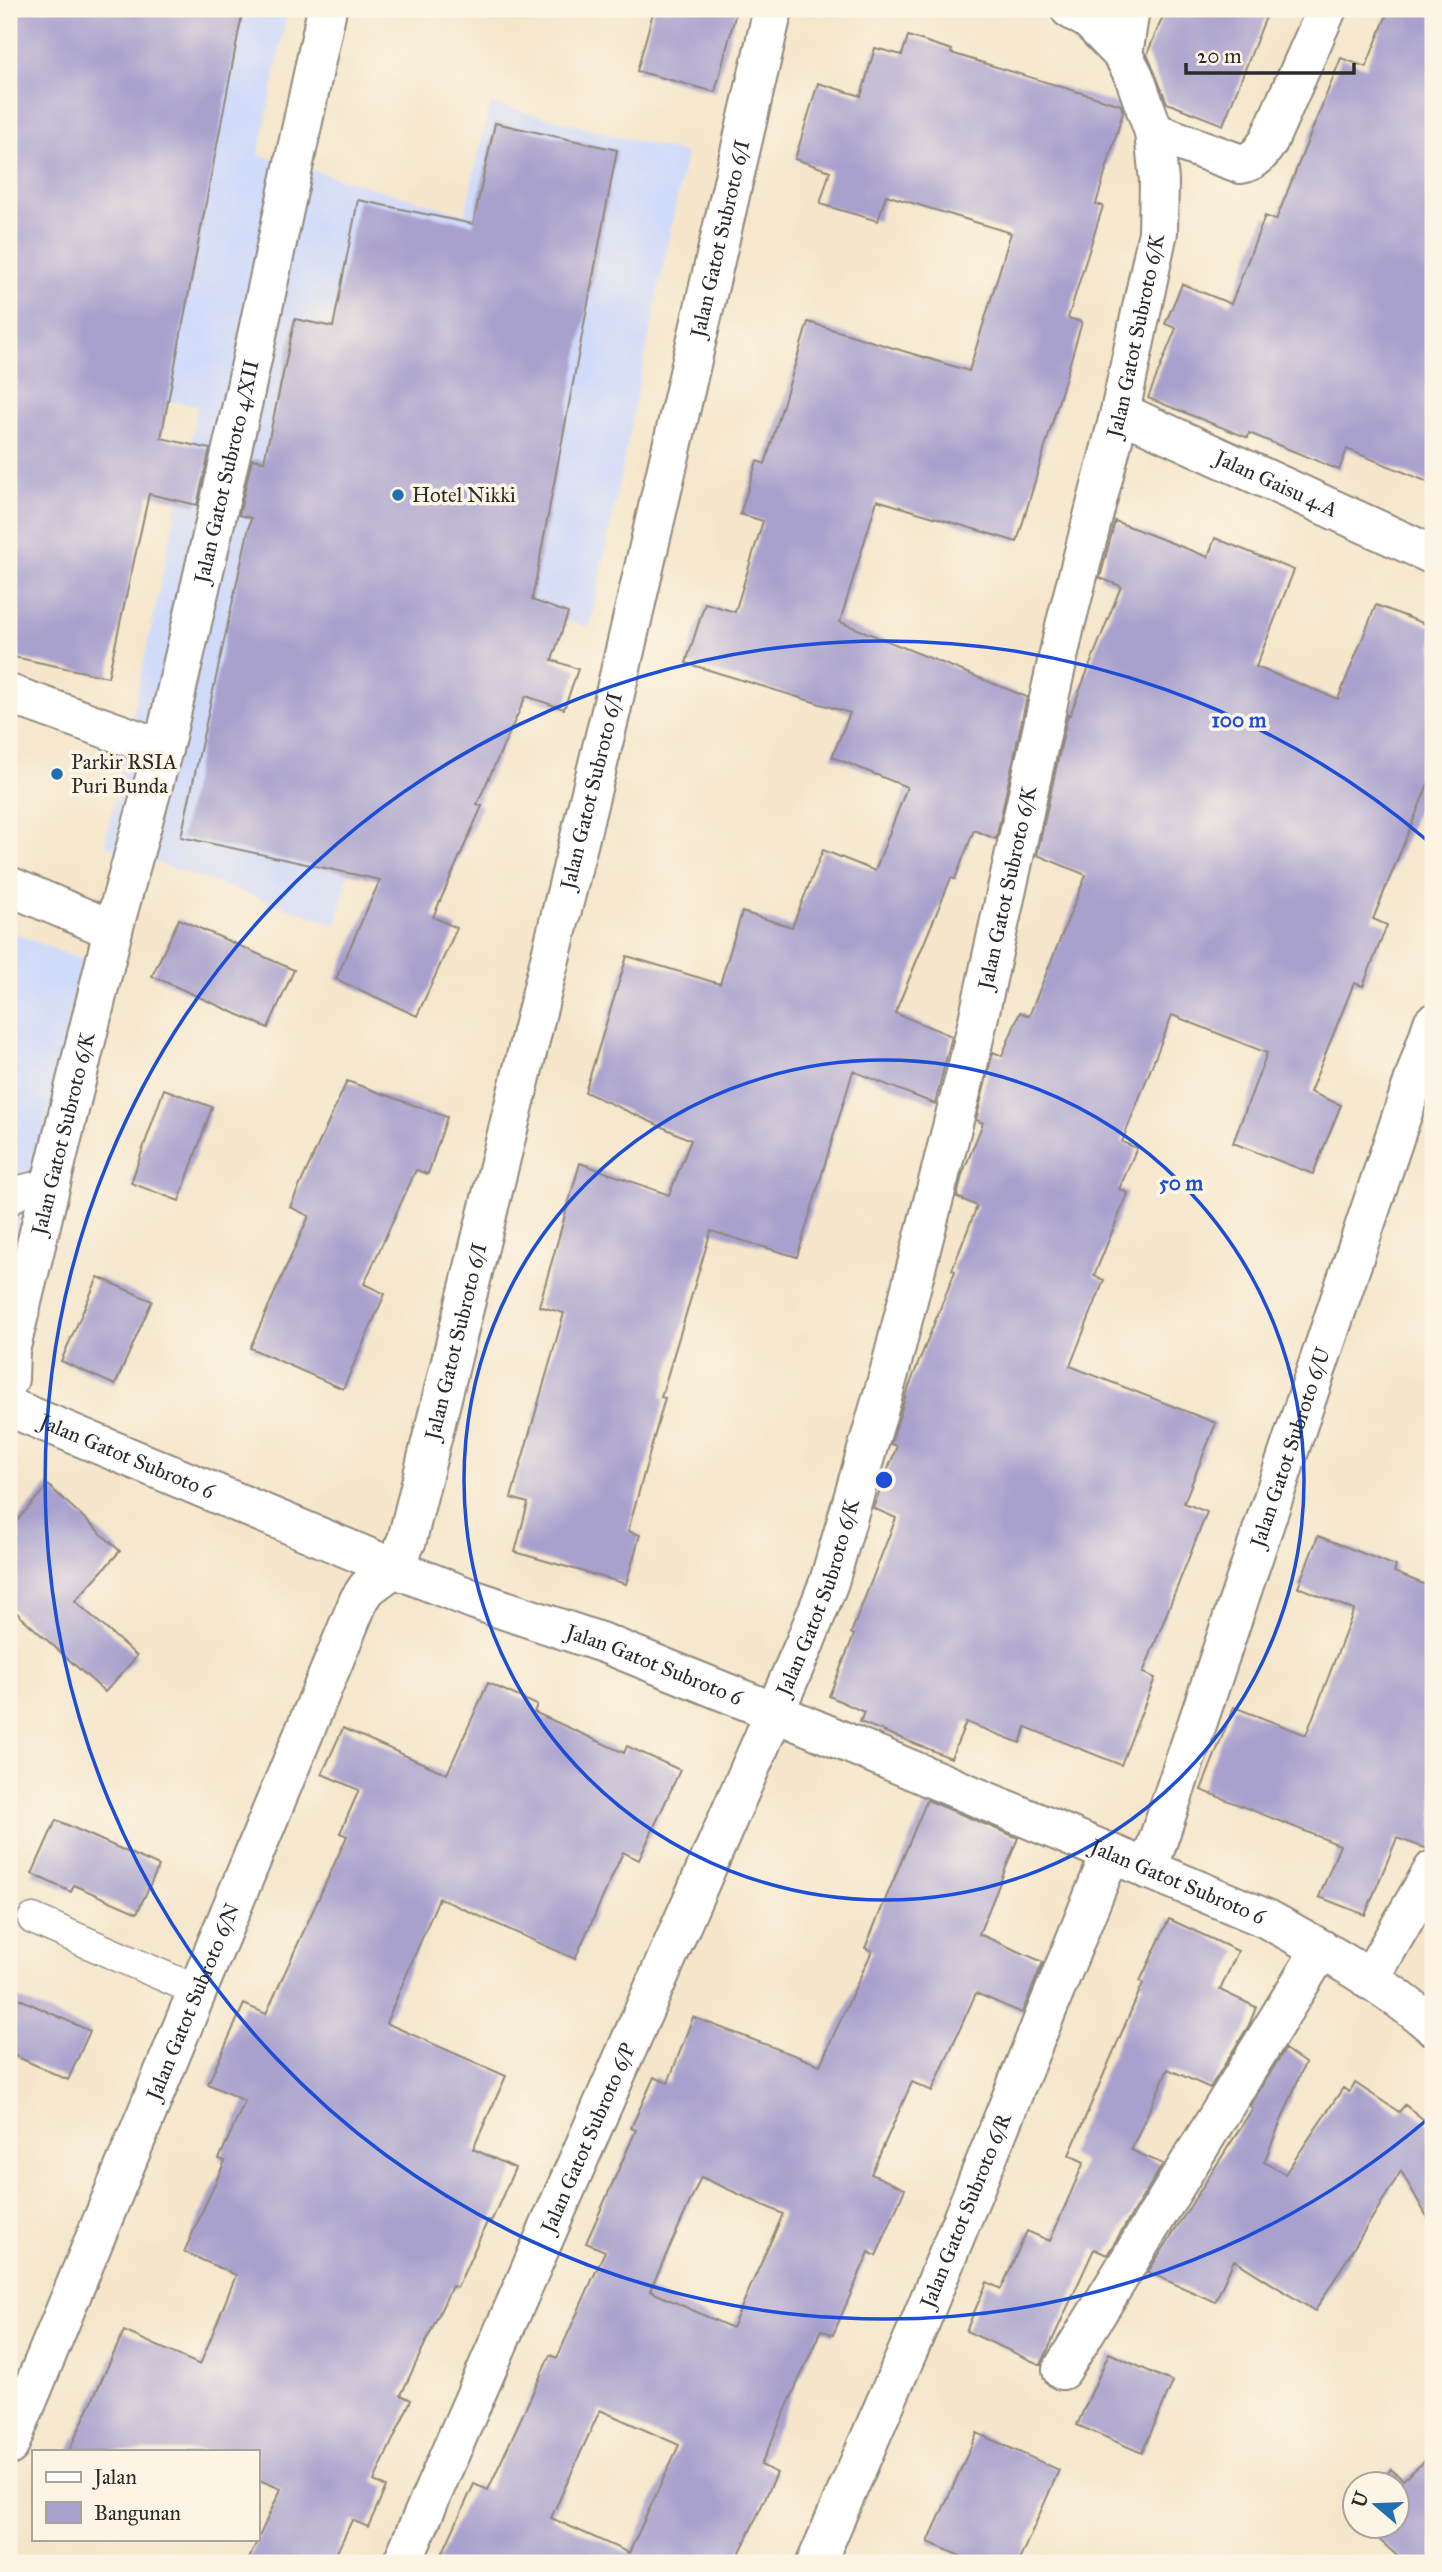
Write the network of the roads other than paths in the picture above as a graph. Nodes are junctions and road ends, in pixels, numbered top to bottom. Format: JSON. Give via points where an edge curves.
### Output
{"nodes":[{"id":1,"x":327,"y":9,"type":"edge"},
{"id":2,"x":773,"y":9,"type":"edge"},
{"id":3,"x":1070,"y":9,"type":"edge"},
{"id":4,"x":1130,"y":9,"type":"edge"},
{"id":5,"x":1327,"y":9,"type":"edge"},
{"id":6,"x":1123,"y":55,"type":"junction"},
{"id":7,"x":1154,"y":132,"type":"junction"},
{"id":8,"x":1120,"y":412,"type":"junction"},
{"id":9,"x":1433,"y":555,"type":"edge"},
{"id":10,"x":9,"y":694,"type":"edge"},
{"id":11,"x":163,"y":749,"type":"junction"},
{"id":12,"x":9,"y":886,"type":"edge"},
{"id":13,"x":113,"y":930,"type":"junction"},
{"id":14,"x":1433,"y":1023,"type":"edge"},
{"id":15,"x":51,"y":1183,"type":"junction"},
{"id":16,"x":9,"y":1200,"type":"edge"},
{"id":17,"x":9,"y":1398,"type":"edge"},
{"id":18,"x":394,"y":1568,"type":"junction"},
{"id":19,"x":774,"y":1712,"type":"junction"},
{"id":20,"x":1110,"y":1855,"type":"junction"},
{"id":21,"x":1148,"y":1870,"type":"junction"},
{"id":22,"x":1433,"y":1870,"type":"edge"},
{"id":23,"x":33,"y":1919,"type":"dead end"},
{"id":24,"x":1321,"y":1949,"type":"junction"},
{"id":25,"x":1369,"y":1980,"type":"junction"},
{"id":26,"x":198,"y":1991,"type":"junction"},
{"id":27,"x":1433,"y":2026,"type":"edge"},
{"id":28,"x":1062,"y":2370,"type":"dead end"},
{"id":29,"x":9,"y":2445,"type":"edge"},
{"id":30,"x":401,"y":2563,"type":"edge"},
{"id":31,"x":816,"y":2563,"type":"edge"}],
"edges":[{"from":1,"to":11,"type":"street","name":"Jalan Gatot Subroto 4/XII"},
{"from":2,"to":18,"type":"street","name":"Jalan Gatot Subroto 6/I","via":[[516,1102],[407,1540]]},
{"from":3,"to":6,"type":"street","name":"Jalan Gatot Subroto 6/K","via":[[1089,20]]},
{"from":4,"to":6,"type":"street"},
{"from":5,"to":7,"type":"street","via":[[1268,142],[1250,162],[1241,164]]},
{"from":6,"to":7,"type":"street","name":"Jalan Gatot Subroto 6/K"},
{"from":7,"to":8,"type":"street","name":"Jalan Gatot Subroto 6/K","via":[[1158,232]]},
{"from":8,"to":9,"type":"street","name":"Jalan Gaisu 4.A"},
{"from":8,"to":19,"type":"street","name":"Jalan Gatot Subroto 6/K","via":[[1065,626],[969,1061],[890,1370],[829,1582]]},
{"from":10,"to":11,"type":"street"},
{"from":11,"to":13,"type":"street","name":"Jalan Gatot Subroto 4/XII"},
{"from":12,"to":13,"type":"street"},
{"from":13,"to":15,"type":"street","name":"Jalan Gatot Subroto 6/K"},
{"from":14,"to":21,"type":"street","name":"Jalan Gatot Subroto 6/U"},
{"from":15,"to":16,"type":"lane","via":[[23,1190]]},
{"from":15,"to":17,"type":"street","name":"Jalan Gatot Subroto 6/K","via":[[10,1351]]},
{"from":17,"to":18,"type":"street","name":"Jalan Gatot Subroto 6"},
{"from":18,"to":19,"type":"street","name":"Jalan Gatot Subroto 6","via":[[606,1644]]},
{"from":18,"to":26,"type":"street","name":"Jalan Gatot Subroto 6/N","via":[[359,1600]]},
{"from":19,"to":20,"type":"street","name":"Jalan Gatot Subroto 6"},
{"from":19,"to":30,"type":"street","name":"Jalan Gatot Subroto 6/P"},
{"from":20,"to":21,"type":"street","name":"Jalan Gatot Subroto 6"},
{"from":20,"to":31,"type":"street","name":"Jalan Gatot Subroto 6/R","via":[[920,2323]]},
{"from":21,"to":24,"type":"street","name":"Jalan Gatot Subroto 6","via":[[1266,1919]]},
{"from":22,"to":25,"type":"street"},
{"from":23,"to":26,"type":"lane"},
{"from":24,"to":25,"type":"street","name":"Jalan Gatot Subroto 6"},
{"from":24,"to":28,"type":"street"},
{"from":25,"to":27,"type":"street","name":"Jalan Gatot Subroto 6"},
{"from":26,"to":29,"type":"street","name":"Jalan Gatot Subroto 6/N"}]}
